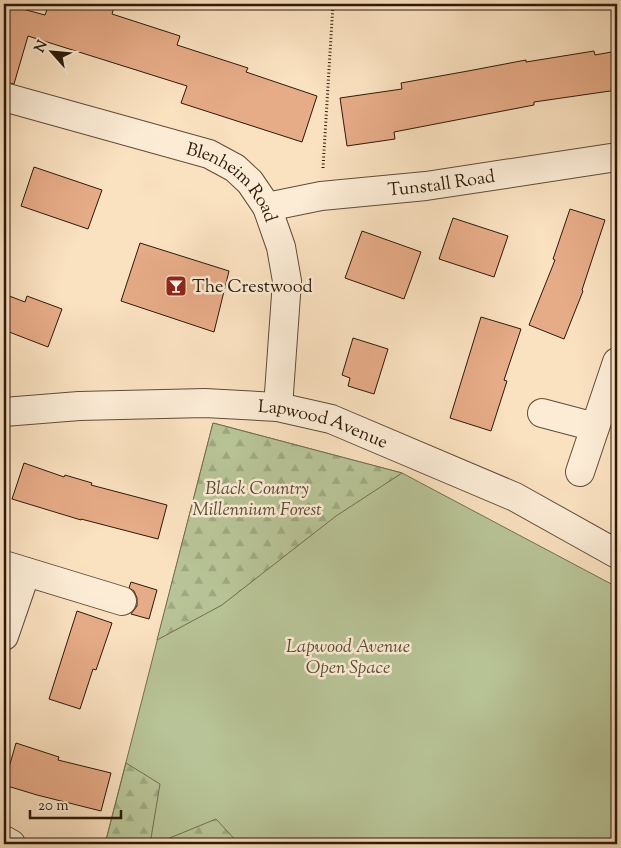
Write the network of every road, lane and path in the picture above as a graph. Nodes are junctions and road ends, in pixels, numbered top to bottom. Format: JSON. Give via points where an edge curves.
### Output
{"nodes":[{"id":1,"x":333,"y":4,"type":"edge"},
{"id":2,"x":4,"y":97,"type":"edge"},
{"id":3,"x":617,"y":158,"type":"edge"},
{"id":4,"x":321,"y":196,"type":"junction"},
{"id":5,"x":266,"y":206,"type":"junction"},
{"id":6,"x":617,"y":362,"type":"edge"},
{"id":7,"x":278,"y":407,"type":"junction"},
{"id":8,"x":4,"y":412,"type":"edge"},
{"id":9,"x":542,"y":413,"type":"dead end"},
{"id":10,"x":595,"y":427,"type":"junction"},
{"id":11,"x":580,"y":472,"type":"dead end"},
{"id":12,"x":617,"y":554,"type":"edge"},
{"id":13,"x":15,"y":568,"type":"edge"},
{"id":14,"x":122,"y":601,"type":"dead end"},
{"id":15,"x":4,"y":636,"type":"edge"},
{"id":16,"x":4,"y":840,"type":"edge"},
{"id":17,"x":11,"y":844,"type":"edge"}],
"edges":[{"from":1,"to":4,"type":"path"},
{"from":2,"to":5,"type":"street","name":"Blenheim Road","via":[[208,154],[235,168],[250,182]]},
{"from":3,"to":4,"type":"street","name":"Tunstall Road","via":[[426,186]]},
{"from":4,"to":5,"type":"street","name":"Tunstall Road"},
{"from":5,"to":7,"type":"street","name":"Blenheim Road","via":[[281,247],[287,281]]},
{"from":6,"to":10,"type":"street"},
{"from":7,"to":8,"type":"street","name":"Lapwood Avenue","via":[[205,403],[79,406]]},
{"from":7,"to":12,"type":"street","name":"Lapwood Avenue","via":[[331,420],[515,497]]},
{"from":9,"to":10,"type":"street"},
{"from":10,"to":11,"type":"street"},
{"from":13,"to":14,"type":"street"},
{"from":13,"to":15,"type":"street"},
{"from":16,"to":17,"type":"street"}]}
